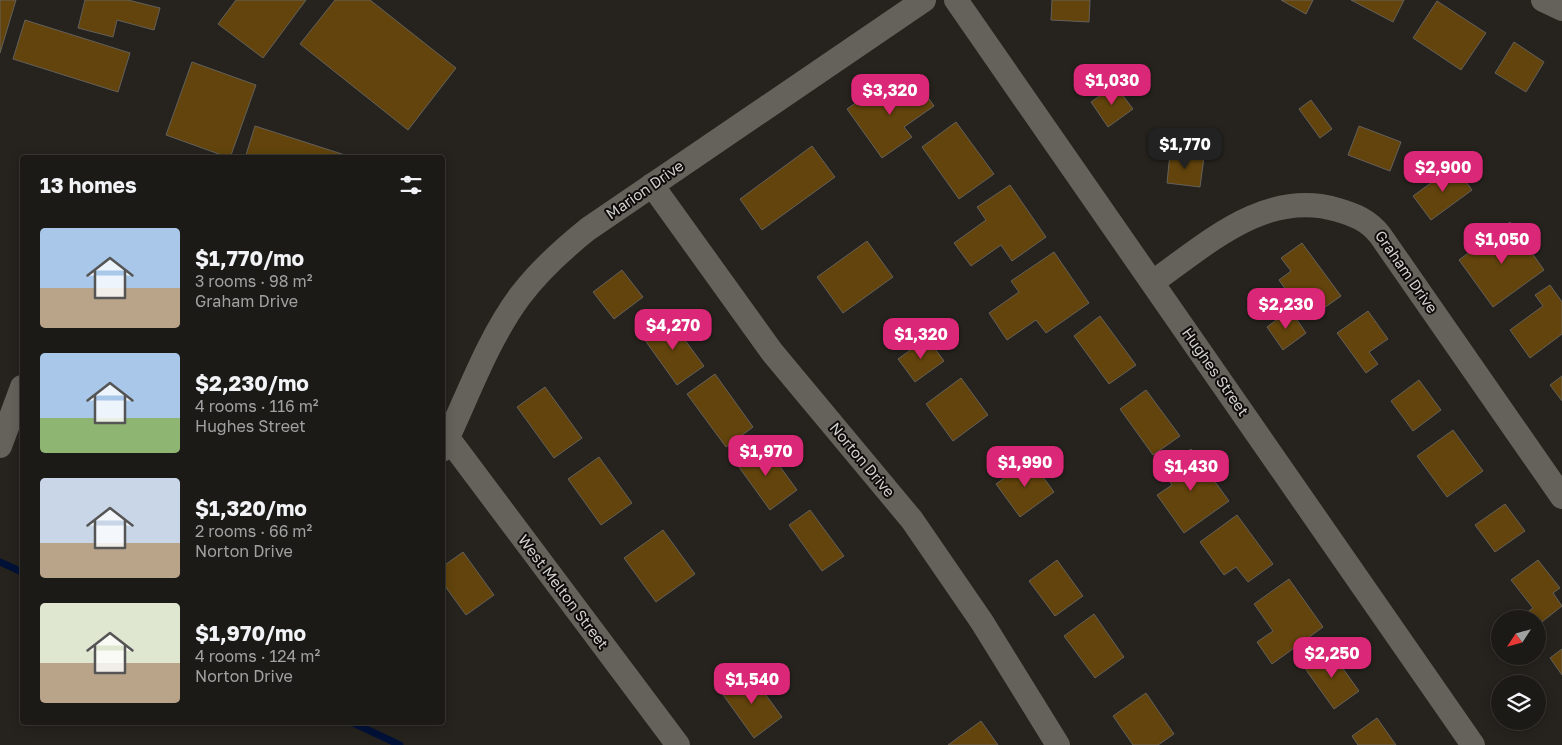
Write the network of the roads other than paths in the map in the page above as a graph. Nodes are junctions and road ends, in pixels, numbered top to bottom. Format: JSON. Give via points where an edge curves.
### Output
{"nodes":[{"id":1,"x":956,"y":0,"type":"edge"},
{"id":2,"x":1544,"y":0,"type":"edge"},
{"id":3,"x":910,"y":3,"type":"edge"},
{"id":4,"x":1562,"y":9,"type":"edge"},
{"id":5,"x":652,"y":185,"type":"junction"},
{"id":6,"x":1153,"y":282,"type":"junction"},
{"id":7,"x":20,"y":392,"type":"edge"},
{"id":8,"x":445,"y":444,"type":"edge"},
{"id":9,"x":0,"y":446,"type":"edge"},
{"id":10,"x":1562,"y":497,"type":"edge"},
{"id":11,"x":678,"y":745,"type":"edge"},
{"id":12,"x":1058,"y":745,"type":"edge"},
{"id":13,"x":1473,"y":745,"type":"edge"}],
"edges":[{"from":1,"to":6,"type":"street","name":"Hughes Street"},
{"from":2,"to":4,"type":"street"},
{"from":3,"to":5,"type":"street","name":"Marion Drive"},
{"from":5,"to":8,"type":"street","name":"Marion Drive","via":[[574,241],[533,280],[497,334]]},
{"from":5,"to":12,"type":"street","name":"Norton Drive","via":[[772,352],[912,520],[987,630]]},
{"from":6,"to":10,"type":"street","name":"Graham Drive","via":[[1234,226],[1265,211],[1291,206],[1318,206],[1364,219],[1380,234]]},
{"from":6,"to":13,"type":"street","name":"Hughes Street"},
{"from":7,"to":9,"type":"street"},
{"from":8,"to":11,"type":"street","name":"West Melton Street"}]}
